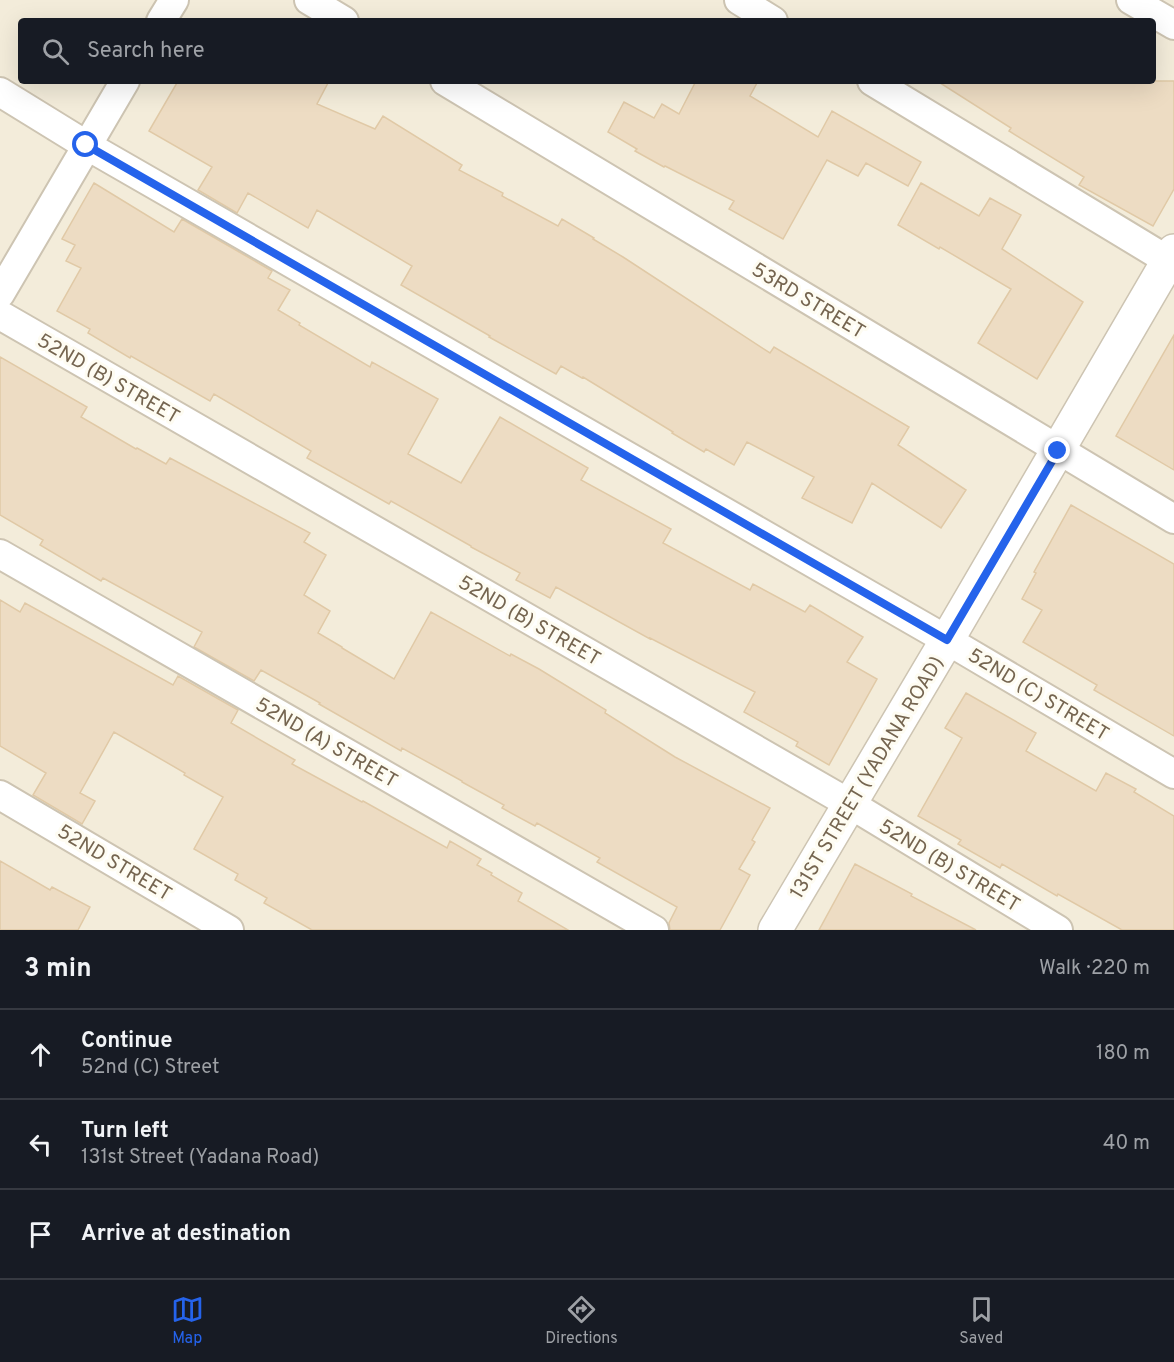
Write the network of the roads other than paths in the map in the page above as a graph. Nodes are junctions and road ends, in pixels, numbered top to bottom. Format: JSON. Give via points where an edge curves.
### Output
{"nodes":[{"id":1,"x":174,"y":0,"type":"edge"},
{"id":2,"x":309,"y":0,"type":"edge"},
{"id":3,"x":739,"y":0,"type":"edge"},
{"id":4,"x":1131,"y":0,"type":"edge"},
{"id":5,"x":163,"y":18,"type":"edge"},
{"id":6,"x":339,"y":18,"type":"edge"},
{"id":7,"x":768,"y":18,"type":"edge"},
{"id":8,"x":1174,"y":25,"type":"edge"},
{"id":9,"x":123,"y":84,"type":"edge"},
{"id":10,"x":450,"y":84,"type":"edge"},
{"id":11,"x":877,"y":84,"type":"edge"},
{"id":12,"x":0,"y":92,"type":"edge"},
{"id":13,"x":86,"y":145,"type":"junction"},
{"id":14,"x":1172,"y":258,"type":"edge"},
{"id":15,"x":0,"y":294,"type":"edge"},
{"id":16,"x":0,"y":315,"type":"edge"},
{"id":17,"x":1058,"y":451,"type":"junction"},
{"id":18,"x":1174,"y":519,"type":"edge"},
{"id":19,"x":0,"y":554,"type":"edge"},
{"id":20,"x":947,"y":640,"type":"junction"},
{"id":21,"x":1174,"y":774,"type":"edge"},
{"id":22,"x":0,"y":795,"type":"edge"},
{"id":23,"x":850,"y":804,"type":"junction"},
{"id":24,"x":229,"y":930,"type":"edge"},
{"id":25,"x":654,"y":930,"type":"edge"},
{"id":26,"x":775,"y":930,"type":"edge"},
{"id":27,"x":1058,"y":930,"type":"edge"}],
"edges":[{"from":1,"to":5,"type":"street"},
{"from":2,"to":6,"type":"street"},
{"from":3,"to":7,"type":"street"},
{"from":4,"to":8,"type":"street"},
{"from":9,"to":13,"type":"street"},
{"from":10,"to":17,"type":"street","name":"53RD STREET"},
{"from":11,"to":14,"type":"street"},
{"from":12,"to":13,"type":"street","name":"52ND (C) STREET"},
{"from":13,"to":15,"type":"street"},
{"from":13,"to":20,"type":"street","name":"52ND (C) STREET"},
{"from":14,"to":17,"type":"street","name":"131ST STREET (YADANA ROAD)"},
{"from":16,"to":23,"type":"street","name":"52ND (B) STREET"},
{"from":17,"to":18,"type":"street","name":"53RD STREET"},
{"from":17,"to":20,"type":"street","name":"131ST STREET (YADANA ROAD)"},
{"from":19,"to":25,"type":"street","name":"52ND (A) STREET"},
{"from":20,"to":21,"type":"street","name":"52ND (C) STREET"},
{"from":20,"to":23,"type":"street","name":"131ST STREET (YADANA ROAD)"},
{"from":22,"to":24,"type":"street","name":"52ND STREET"},
{"from":23,"to":26,"type":"street","name":"131ST STREET (YADANA ROAD)"},
{"from":23,"to":27,"type":"street","name":"52ND (B) STREET"}]}
